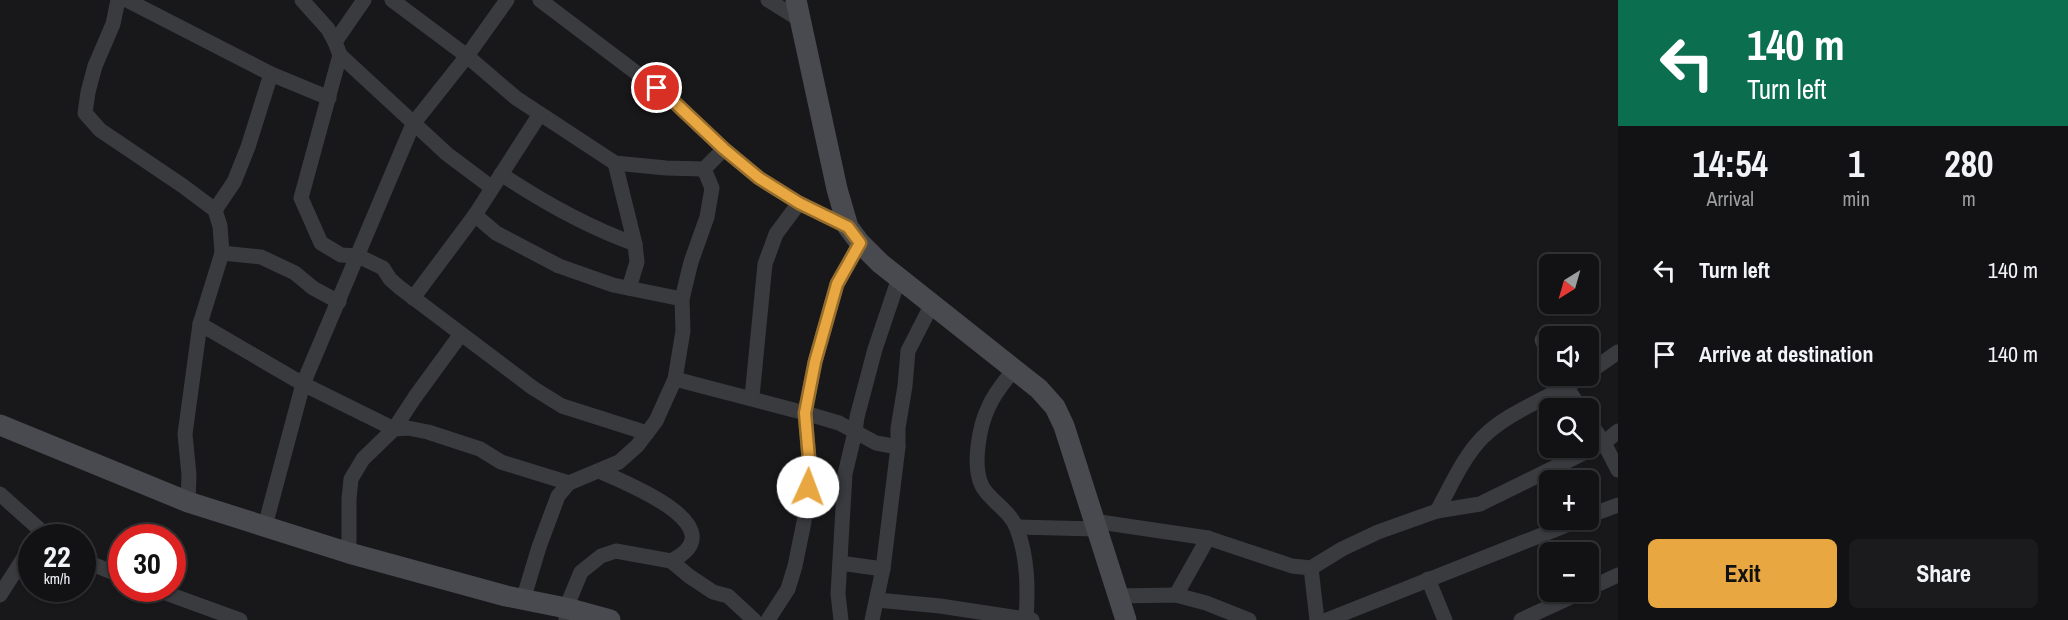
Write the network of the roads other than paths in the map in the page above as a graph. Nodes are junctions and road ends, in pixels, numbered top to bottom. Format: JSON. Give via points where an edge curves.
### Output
{"nodes":[{"id":1,"x":118,"y":0,"type":"edge"},
{"id":2,"x":127,"y":0,"type":"edge"},
{"id":3,"x":302,"y":0,"type":"edge"},
{"id":4,"x":364,"y":0,"type":"edge"},
{"id":5,"x":392,"y":0,"type":"edge"},
{"id":6,"x":507,"y":0,"type":"edge"},
{"id":7,"x":540,"y":0,"type":"edge"},
{"id":8,"x":768,"y":0,"type":"edge"},
{"id":9,"x":798,"y":10,"type":"edge"},
{"id":10,"x":337,"y":48,"type":"junction"},
{"id":11,"x":466,"y":56,"type":"junction"},
{"id":12,"x":271,"y":74,"type":"junction"},
{"id":13,"x":329,"y":99,"type":"junction"},
{"id":14,"x":540,"y":114,"type":"junction"},
{"id":15,"x":413,"y":124,"type":"junction"},
{"id":16,"x":724,"y":149,"type":"junction"},
{"id":17,"x":615,"y":163,"type":"junction"},
{"id":18,"x":704,"y":169,"type":"junction"},
{"id":19,"x":501,"y":174,"type":"junction"},
{"id":20,"x":491,"y":187,"type":"junction"},
{"id":21,"x":799,"y":203,"type":"junction"},
{"id":22,"x":215,"y":210,"type":"junction"},
{"id":23,"x":475,"y":214,"type":"junction"},
{"id":24,"x":854,"y":235,"type":"junction"},
{"id":25,"x":635,"y":244,"type":"junction"},
{"id":26,"x":222,"y":253,"type":"junction"},
{"id":27,"x":358,"y":256,"type":"junction"},
{"id":28,"x":899,"y":278,"type":"junction"},
{"id":29,"x":629,"y":288,"type":"junction"},
{"id":30,"x":413,"y":298,"type":"junction"},
{"id":31,"x":682,"y":299,"type":"junction"},
{"id":32,"x":339,"y":302,"type":"junction"},
{"id":33,"x":932,"y":304,"type":"junction"},
{"id":34,"x":200,"y":324,"type":"junction"},
{"id":35,"x":461,"y":334,"type":"junction"},
{"id":36,"x":1618,"y":352,"type":"edge"},
{"id":37,"x":1599,"y":365,"type":"edge"},
{"id":38,"x":1015,"y":368,"type":"junction"},
{"id":39,"x":675,"y":379,"type":"junction"},
{"id":40,"x":303,"y":384,"type":"junction"},
{"id":41,"x":1555,"y":386,"type":"edge"},
{"id":42,"x":752,"y":398,"type":"junction"},
{"id":43,"x":805,"y":413,"type":"junction"},
{"id":44,"x":0,"y":424,"type":"edge"},
{"id":45,"x":394,"y":429,"type":"junction"},
{"id":46,"x":1618,"y":431,"type":"edge"},
{"id":47,"x":855,"y":432,"type":"junction"},
{"id":48,"x":647,"y":433,"type":"junction"},
{"id":49,"x":1599,"y":435,"type":"edge"},
{"id":50,"x":1604,"y":442,"type":"junction"},
{"id":51,"x":898,"y":447,"type":"junction"},
{"id":52,"x":1618,"y":470,"type":"edge"},
{"id":53,"x":599,"y":471,"type":"junction"},
{"id":54,"x":569,"y":483,"type":"junction"},
{"id":55,"x":0,"y":494,"type":"edge"},
{"id":56,"x":188,"y":502,"type":"junction"},
{"id":57,"x":1618,"y":505,"type":"edge"},
{"id":58,"x":1437,"y":511,"type":"junction"},
{"id":59,"x":1599,"y":512,"type":"edge"},
{"id":60,"x":31,"y":524,"type":"edge"},
{"id":61,"x":1095,"y":525,"type":"junction"},
{"id":62,"x":265,"y":526,"type":"junction"},
{"id":63,"x":1017,"y":527,"type":"junction"},
{"id":64,"x":1554,"y":530,"type":"edge"},
{"id":65,"x":1208,"y":538,"type":"junction"},
{"id":66,"x":349,"y":553,"type":"junction"},
{"id":67,"x":671,"y":561,"type":"junction"},
{"id":68,"x":840,"y":563,"type":"junction"},
{"id":69,"x":18,"y":567,"type":"edge"},
{"id":70,"x":1311,"y":568,"type":"junction"},
{"id":71,"x":883,"y":569,"type":"junction"},
{"id":72,"x":1618,"y":575,"type":"edge"},
{"id":73,"x":1428,"y":579,"type":"junction"},
{"id":74,"x":1599,"y":584,"type":"edge"},
{"id":75,"x":0,"y":595,"type":"edge"},
{"id":76,"x":1176,"y":595,"type":"junction"},
{"id":77,"x":1118,"y":596,"type":"junction"},
{"id":78,"x":186,"y":600,"type":"edge"},
{"id":79,"x":523,"y":600,"type":"junction"},
{"id":80,"x":877,"y":600,"type":"junction"},
{"id":81,"x":1560,"y":602,"type":"edge"},
{"id":82,"x":566,"y":614,"type":"edge"},
{"id":83,"x":240,"y":620,"type":"edge"},
{"id":84,"x":610,"y":620,"type":"edge"},
{"id":85,"x":754,"y":620,"type":"edge"},
{"id":86,"x":773,"y":620,"type":"edge"},
{"id":87,"x":841,"y":620,"type":"edge"},
{"id":88,"x":872,"y":620,"type":"edge"},
{"id":89,"x":1028,"y":620,"type":"edge"},
{"id":90,"x":1126,"y":620,"type":"edge"},
{"id":91,"x":1249,"y":620,"type":"edge"},
{"id":92,"x":1317,"y":620,"type":"edge"},
{"id":93,"x":1327,"y":620,"type":"edge"},
{"id":94,"x":1445,"y":620,"type":"edge"},
{"id":95,"x":1521,"y":620,"type":"edge"}],
"edges":[{"from":1,"to":22,"type":"street","via":[[85,113],[100,129]]},
{"from":2,"to":12,"type":"street"},
{"from":3,"to":10,"type":"street","via":[[328,30]]},
{"from":4,"to":10,"type":"street"},
{"from":5,"to":11,"type":"street"},
{"from":6,"to":11,"type":"street"},
{"from":7,"to":16,"type":"street","via":[[671,99]]},
{"from":8,"to":9,"type":"street"},
{"from":9,"to":24,"type":"street","via":[[837,189]]},
{"from":10,"to":13,"type":"street"},
{"from":10,"to":15,"type":"street"},
{"from":11,"to":14,"type":"street"},
{"from":11,"to":15,"type":"street"},
{"from":12,"to":13,"type":"street"},
{"from":12,"to":22,"type":"street","via":[[234,182]]},
{"from":13,"to":27,"type":"street","via":[[301,198],[321,243],[341,255]]},
{"from":14,"to":17,"type":"street"},
{"from":14,"to":19,"type":"street"},
{"from":15,"to":20,"type":"street"},
{"from":15,"to":27,"type":"street"},
{"from":16,"to":18,"type":"street"},
{"from":16,"to":21,"type":"street","via":[[759,178]]},
{"from":17,"to":18,"type":"street"},
{"from":17,"to":25,"type":"street"},
{"from":18,"to":31,"type":"street","via":[[712,189]]},
{"from":19,"to":20,"type":"street"},
{"from":19,"to":25,"type":"street","via":[[603,233]]},
{"from":20,"to":23,"type":"street"},
{"from":21,"to":24,"type":"street"},
{"from":21,"to":42,"type":"street","via":[[776,234],[765,264]]},
{"from":22,"to":26,"type":"street"},
{"from":23,"to":29,"type":"street","via":[[496,233],[559,266]]},
{"from":23,"to":30,"type":"street"},
{"from":24,"to":28,"type":"street"},
{"from":24,"to":43,"type":"street","via":[[815,362]]},
{"from":25,"to":29,"type":"street","via":[[637,262]]},
{"from":26,"to":32,"type":"street","via":[[261,257],[296,273]]},
{"from":26,"to":34,"type":"street"},
{"from":27,"to":30,"type":"street","via":[[383,268]]},
{"from":27,"to":32,"type":"street"},
{"from":28,"to":33,"type":"street"},
{"from":28,"to":47,"type":"street","via":[[875,349]]},
{"from":29,"to":31,"type":"street"},
{"from":30,"to":35,"type":"street"},
{"from":31,"to":39,"type":"street","via":[[683,332]]},
{"from":32,"to":40,"type":"street"},
{"from":33,"to":38,"type":"street"},
{"from":33,"to":51,"type":"street","via":[[908,351]]},
{"from":34,"to":40,"type":"street"},
{"from":34,"to":56,"type":"street","via":[[185,434]]},
{"from":35,"to":45,"type":"street"},
{"from":35,"to":48,"type":"street","via":[[562,406]]},
{"from":36,"to":37,"type":"street"},
{"from":38,"to":61,"type":"street","via":[[1055,407]]},
{"from":38,"to":63,"type":"street","via":[[989,405],[976,463],[983,487]]},
{"from":39,"to":42,"type":"street"},
{"from":39,"to":48,"type":"street"},
{"from":40,"to":45,"type":"street"},
{"from":40,"to":62,"type":"street"},
{"from":41,"to":58,"type":"street","via":[[1483,436]]},
{"from":42,"to":43,"type":"street"},
{"from":43,"to":47,"type":"street"},
{"from":43,"to":86,"type":"street","via":[[810,470],[804,522],[788,589]]},
{"from":44,"to":56,"type":"street"},
{"from":45,"to":54,"type":"street","via":[[428,432],[480,449],[501,462]]},
{"from":45,"to":66,"type":"street","via":[[363,459],[351,479]]},
{"from":46,"to":50,"type":"street"},
{"from":47,"to":51,"type":"street","via":[[876,443]]},
{"from":47,"to":68,"type":"street","via":[[845,474]]},
{"from":48,"to":53,"type":"street","via":[[619,462]]},
{"from":49,"to":50,"type":"street"},
{"from":50,"to":52,"type":"street"},
{"from":50,"to":58,"type":"street","via":[[1480,504]]},
{"from":51,"to":71,"type":"street"},
{"from":53,"to":54,"type":"street"},
{"from":53,"to":67,"type":"street","via":[[665,502],[685,520],[693,537]]},
{"from":54,"to":79,"type":"street","via":[[558,495]]},
{"from":55,"to":60,"type":"street"},
{"from":56,"to":62,"type":"street"},
{"from":57,"to":59,"type":"street"},
{"from":58,"to":70,"type":"street","via":[[1378,532]]},
{"from":61,"to":63,"type":"street"},
{"from":61,"to":65,"type":"street"},
{"from":61,"to":77,"type":"street"},
{"from":62,"to":66,"type":"street"},
{"from":63,"to":89,"type":"street","via":[[1027,571]]},
{"from":64,"to":73,"type":"street"},
{"from":65,"to":70,"type":"street","via":[[1292,566]]},
{"from":65,"to":76,"type":"street"},
{"from":66,"to":79,"type":"street"},
{"from":67,"to":82,"type":"street","via":[[616,551],[601,556],[581,572]]},
{"from":67,"to":85,"type":"street","via":[[713,592],[728,596]]},
{"from":68,"to":71,"type":"street"},
{"from":68,"to":87,"type":"street"},
{"from":69,"to":75,"type":"street"},
{"from":70,"to":92,"type":"street"},
{"from":71,"to":80,"type":"street"},
{"from":72,"to":74,"type":"street"},
{"from":73,"to":93,"type":"street"},
{"from":73,"to":94,"type":"street"},
{"from":76,"to":77,"type":"street"},
{"from":76,"to":91,"type":"street"},
{"from":77,"to":90,"type":"street"},
{"from":78,"to":83,"type":"street"},
{"from":79,"to":82,"type":"street"},
{"from":80,"to":88,"type":"street"},
{"from":80,"to":89,"type":"street"},
{"from":81,"to":95,"type":"street"},
{"from":82,"to":84,"type":"street"}]}
